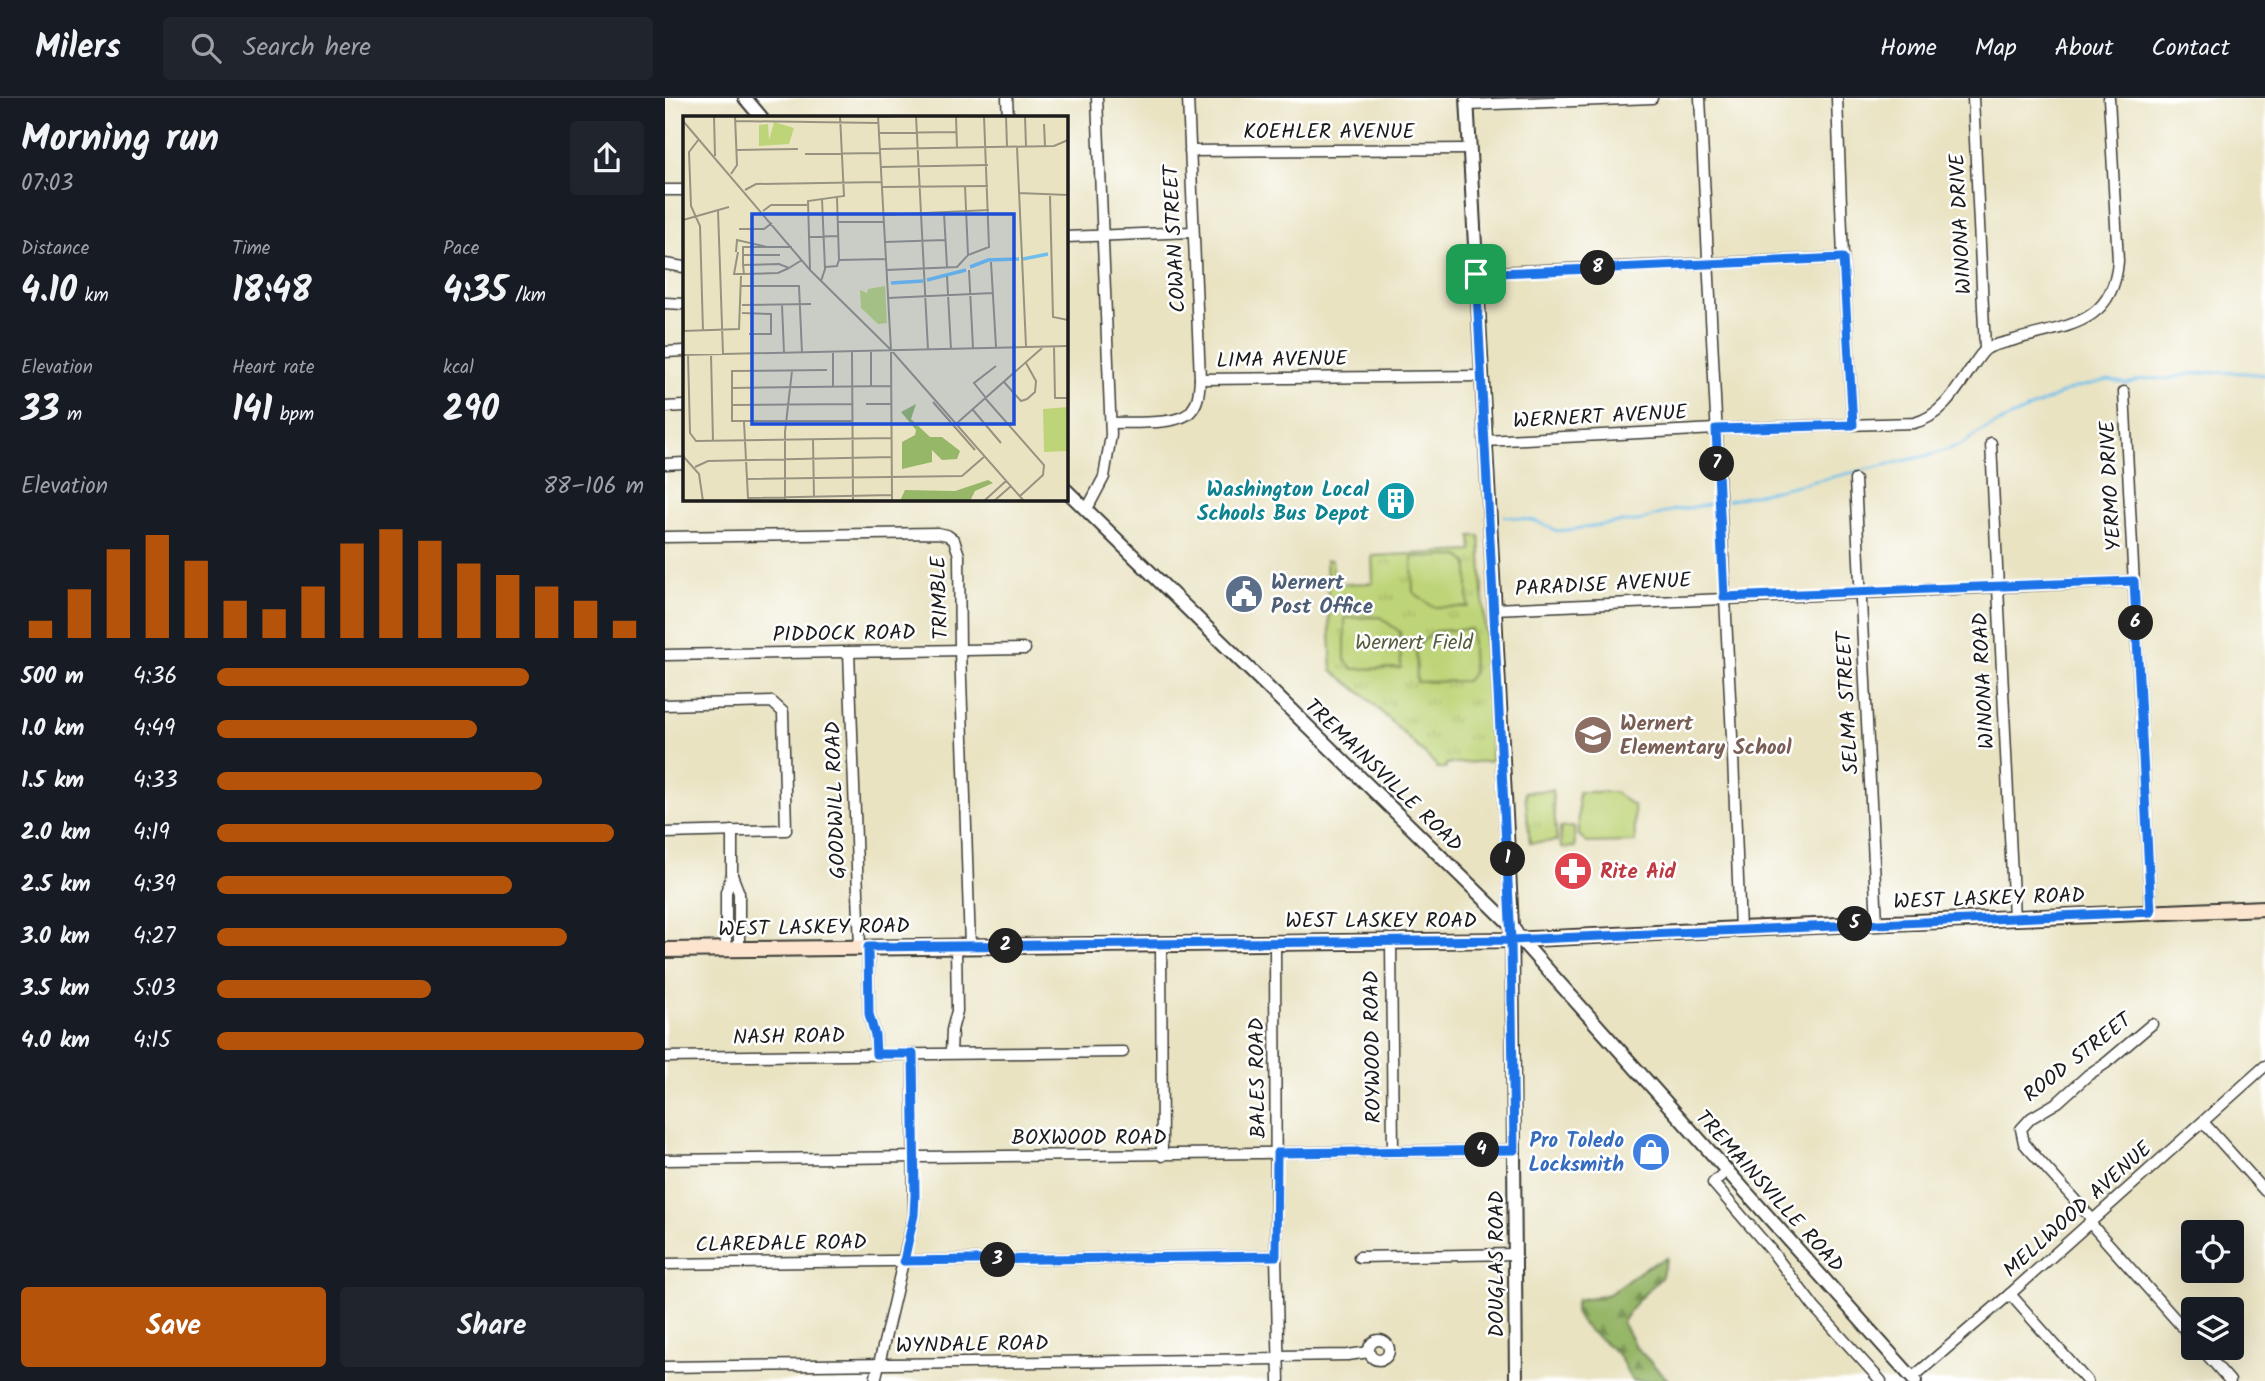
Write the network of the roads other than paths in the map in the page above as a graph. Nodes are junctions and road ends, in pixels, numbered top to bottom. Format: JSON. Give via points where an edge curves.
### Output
{"nodes":[{"id":1,"x":745,"y":98,"type":"edge"},
{"id":2,"x":1007,"y":98,"type":"edge"},
{"id":3,"x":1097,"y":98,"type":"edge"},
{"id":4,"x":1188,"y":98,"type":"edge"},
{"id":5,"x":1652,"y":98,"type":"edge"},
{"id":6,"x":1699,"y":98,"type":"edge"},
{"id":7,"x":1837,"y":98,"type":"edge"},
{"id":8,"x":1973,"y":98,"type":"edge"},
{"id":9,"x":2109,"y":98,"type":"edge"},
{"id":10,"x":1467,"y":102,"type":"edge"},
{"id":11,"x":760,"y":116,"type":"edge"},
{"id":12,"x":1008,"y":116,"type":"edge"},
{"id":13,"x":1469,"y":149,"type":"junction"},
{"id":14,"x":1190,"y":151,"type":"junction"},
{"id":15,"x":665,"y":190,"type":"edge"},
{"id":16,"x":683,"y":190,"type":"edge"},
{"id":17,"x":1193,"y":232,"type":"junction"},
{"id":18,"x":1103,"y":235,"type":"junction"},
{"id":19,"x":1067,"y":237,"type":"edge"},
{"id":20,"x":1843,"y":258,"type":"junction"},
{"id":21,"x":665,"y":264,"type":"edge"},
{"id":22,"x":1708,"y":264,"type":"junction"},
{"id":23,"x":683,"y":267,"type":"edge"},
{"id":24,"x":1476,"y":274,"type":"junction"},
{"id":25,"x":665,"y":303,"type":"edge"},
{"id":26,"x":683,"y":304,"type":"edge"},
{"id":27,"x":1985,"y":349,"type":"junction"},
{"id":28,"x":683,"y":351,"type":"edge"},
{"id":29,"x":665,"y":352,"type":"edge"},
{"id":30,"x":1482,"y":376,"type":"junction"},
{"id":31,"x":1200,"y":379,"type":"junction"},
{"id":32,"x":2124,"y":392,"type":"dead end"},
{"id":33,"x":683,"y":406,"type":"edge"},
{"id":34,"x":665,"y":407,"type":"edge"},
{"id":35,"x":1111,"y":422,"type":"junction"},
{"id":36,"x":1853,"y":425,"type":"junction"},
{"id":37,"x":1716,"y":429,"type":"junction"},
{"id":38,"x":1485,"y":441,"type":"junction"},
{"id":39,"x":1991,"y":443,"type":"dead end"},
{"id":40,"x":683,"y":463,"type":"edge"},
{"id":41,"x":665,"y":464,"type":"edge"},
{"id":42,"x":1855,"y":480,"type":"dead end"},
{"id":43,"x":1067,"y":491,"type":"edge"},
{"id":44,"x":1086,"y":511,"type":"junction"},
{"id":45,"x":665,"y":537,"type":"edge"},
{"id":46,"x":2134,"y":581,"type":"junction"},
{"id":47,"x":1998,"y":586,"type":"junction"},
{"id":48,"x":1861,"y":593,"type":"junction"},
{"id":49,"x":1724,"y":597,"type":"junction"},
{"id":50,"x":1494,"y":609,"type":"junction"},
{"id":51,"x":1025,"y":649,"type":"dead end"},
{"id":52,"x":960,"y":650,"type":"junction"},
{"id":53,"x":849,"y":652,"type":"junction"},
{"id":54,"x":665,"y":656,"type":"edge"},
{"id":55,"x":665,"y":705,"type":"edge"},
{"id":56,"x":732,"y":831,"type":"junction"},
{"id":57,"x":665,"y":833,"type":"edge"},
{"id":58,"x":2265,"y":908,"type":"edge"},
{"id":59,"x":2151,"y":912,"type":"junction"},
{"id":60,"x":2014,"y":918,"type":"junction"},
{"id":61,"x":1877,"y":923,"type":"junction"},
{"id":62,"x":1740,"y":929,"type":"junction"},
{"id":63,"x":1514,"y":935,"type":"junction"},
{"id":64,"x":1275,"y":942,"type":"junction"},
{"id":65,"x":1391,"y":942,"type":"junction"},
{"id":66,"x":1161,"y":943,"type":"junction"},
{"id":67,"x":963,"y":946,"type":"junction"},
{"id":68,"x":864,"y":947,"type":"junction"},
{"id":69,"x":733,"y":949,"type":"junction"},
{"id":70,"x":665,"y":950,"type":"edge"},
{"id":71,"x":2152,"y":1024,"type":"dead end"},
{"id":72,"x":1123,"y":1052,"type":"dead end"},
{"id":73,"x":951,"y":1053,"type":"junction"},
{"id":74,"x":876,"y":1054,"type":"junction"},
{"id":75,"x":913,"y":1054,"type":"junction"},
{"id":76,"x":665,"y":1057,"type":"edge"},
{"id":77,"x":2265,"y":1066,"type":"edge"},
{"id":78,"x":2203,"y":1122,"type":"junction"},
{"id":79,"x":1514,"y":1150,"type":"junction"},
{"id":80,"x":1392,"y":1151,"type":"junction"},
{"id":81,"x":1277,"y":1153,"type":"junction"},
{"id":82,"x":1162,"y":1156,"type":"junction"},
{"id":83,"x":915,"y":1157,"type":"junction"},
{"id":84,"x":665,"y":1160,"type":"edge"},
{"id":85,"x":1726,"y":1171,"type":"junction"},
{"id":86,"x":2265,"y":1191,"type":"edge"},
{"id":87,"x":2091,"y":1221,"type":"junction"},
{"id":88,"x":1515,"y":1254,"type":"junction"},
{"id":89,"x":1276,"y":1256,"type":"junction"},
{"id":90,"x":1359,"y":1257,"type":"dead end"},
{"id":91,"x":904,"y":1261,"type":"junction"},
{"id":92,"x":665,"y":1264,"type":"edge"},
{"id":93,"x":2010,"y":1294,"type":"junction"},
{"id":94,"x":2181,"y":1325,"type":"edge"},
{"id":95,"x":1369,"y":1352,"type":"dead end"},
{"id":96,"x":1279,"y":1358,"type":"junction"},
{"id":97,"x":2212,"y":1360,"type":"edge"},
{"id":98,"x":878,"y":1365,"type":"junction"},
{"id":99,"x":665,"y":1367,"type":"edge"},
{"id":100,"x":1914,"y":1379,"type":"edge"},
{"id":101,"x":875,"y":1381,"type":"edge"},
{"id":102,"x":1279,"y":1381,"type":"edge"},
{"id":103,"x":1516,"y":1381,"type":"edge"},
{"id":104,"x":1881,"y":1381,"type":"edge"},
{"id":105,"x":2087,"y":1381,"type":"edge"},
{"id":106,"x":2231,"y":1381,"type":"edge"}],
"edges":[{"from":1,"to":11,"type":"street"},
{"from":2,"to":12,"type":"street"},
{"from":3,"to":18,"type":"street"},
{"from":4,"to":14,"type":"street","name":"COWAN STREET"},
{"from":5,"to":10,"type":"street"},
{"from":6,"to":22,"type":"street"},
{"from":7,"to":20,"type":"street"},
{"from":8,"to":27,"type":"street","name":"WINONA DRIVE"},
{"from":9,"to":27,"type":"street","via":[[2118,261],[2109,299],[2097,312],[2076,322]]},
{"from":10,"to":13,"type":"street","name":"DOUGLAS ROAD"},
{"from":13,"to":14,"type":"street","name":"KOEHLER AVENUE"},
{"from":13,"to":24,"type":"street","name":"DOUGLAS ROAD"},
{"from":14,"to":17,"type":"street","name":"COWAN STREET"},
{"from":15,"to":16,"type":"street"},
{"from":17,"to":18,"type":"street"},
{"from":17,"to":31,"type":"street","name":"COWAN STREET"},
{"from":18,"to":19,"type":"street"},
{"from":18,"to":35,"type":"street"},
{"from":20,"to":22,"type":"street"},
{"from":20,"to":36,"type":"street"},
{"from":21,"to":23,"type":"street"},
{"from":22,"to":24,"type":"street"},
{"from":22,"to":37,"type":"street"},
{"from":24,"to":30,"type":"street","name":"DOUGLAS ROAD"},
{"from":25,"to":26,"type":"street"},
{"from":27,"to":36,"type":"street","name":"WERNERT AVENUE","via":[[1948,401],[1929,418],[1914,423]]},
{"from":28,"to":29,"type":"street"},
{"from":30,"to":31,"type":"street","name":"LIMA AVENUE"},
{"from":30,"to":38,"type":"street","name":"DOUGLAS ROAD"},
{"from":31,"to":35,"type":"street","name":"LIMA AVENUE","via":[[1199,395],[1184,417]]},
{"from":32,"to":46,"type":"street","name":"YERMO DRIVE"},
{"from":33,"to":34,"type":"street"},
{"from":35,"to":44,"type":"street","via":[[1104,477]]},
{"from":36,"to":37,"type":"street","name":"WERNERT AVENUE"},
{"from":37,"to":38,"type":"street","name":"WERNERT AVENUE"},
{"from":37,"to":49,"type":"street"},
{"from":38,"to":50,"type":"street","name":"DOUGLAS ROAD"},
{"from":39,"to":47,"type":"street","name":"WINONA ROAD"},
{"from":40,"to":41,"type":"street"},
{"from":42,"to":48,"type":"street","name":"SELMA STREET"},
{"from":43,"to":44,"type":"street","name":"TREMAINSVILLE ROAD"},
{"from":44,"to":63,"type":"street","name":"TREMAINSVILLE ROAD"},
{"from":45,"to":52,"type":"street","name":"TRIMBLE","via":[[947,535],[958,546]]},
{"from":46,"to":47,"type":"street","name":"PARADISE AVENUE"},
{"from":46,"to":59,"type":"street","name":"YERMO DRIVE"},
{"from":47,"to":48,"type":"street","name":"PARADISE AVENUE"},
{"from":47,"to":60,"type":"street","name":"WINONA ROAD"},
{"from":48,"to":49,"type":"street","name":"PARADISE AVENUE"},
{"from":48,"to":61,"type":"street","name":"SELMA STREET"},
{"from":49,"to":50,"type":"street","name":"PARADISE AVENUE"},
{"from":49,"to":62,"type":"street"},
{"from":50,"to":63,"type":"street","name":"DOUGLAS ROAD"},
{"from":51,"to":52,"type":"street","name":"PIDDOCK ROAD"},
{"from":52,"to":53,"type":"street","name":"PIDDOCK ROAD"},
{"from":52,"to":67,"type":"street","name":"TRIMBLE"},
{"from":53,"to":54,"type":"street","name":"PIDDOCK ROAD"},
{"from":53,"to":68,"type":"street","name":"GOODWILL ROAD"},
{"from":55,"to":56,"type":"street","via":[[772,702],[783,712],[786,830]]},
{"from":56,"to":57,"type":"street"},
{"from":56,"to":69,"type":"street","via":[[732,875],[739,893]]},
{"from":58,"to":59,"type":"main road","name":"WEST LASKEY ROAD"},
{"from":59,"to":60,"type":"main road","name":"WEST LASKEY ROAD"},
{"from":60,"to":61,"type":"main road","name":"WEST LASKEY ROAD"},
{"from":61,"to":62,"type":"main road","name":"WEST LASKEY ROAD"},
{"from":62,"to":63,"type":"main road","name":"WEST LASKEY ROAD"},
{"from":63,"to":65,"type":"main road","name":"WEST LASKEY ROAD"},
{"from":63,"to":79,"type":"street","name":"DOUGLAS ROAD"},
{"from":63,"to":85,"type":"street","name":"TREMAINSVILLE ROAD"},
{"from":64,"to":65,"type":"main road","name":"WEST LASKEY ROAD"},
{"from":64,"to":66,"type":"main road","name":"WEST LASKEY ROAD"},
{"from":64,"to":81,"type":"street","name":"BALES ROAD"},
{"from":65,"to":80,"type":"street","name":"ROYWOOD ROAD"},
{"from":66,"to":67,"type":"main road","name":"WEST LASKEY ROAD"},
{"from":66,"to":82,"type":"street"},
{"from":67,"to":68,"type":"main road","name":"WEST LASKEY ROAD"},
{"from":67,"to":73,"type":"street","name":"TRIMBLE"},
{"from":68,"to":69,"type":"main road","name":"WEST LASKEY ROAD"},
{"from":68,"to":74,"type":"street","name":"GOODWILL ROAD"},
{"from":69,"to":70,"type":"main road","name":"WEST LASKEY ROAD"},
{"from":71,"to":87,"type":"street","name":"ROOD STREET","via":[[2021,1129],[2024,1143]]},
{"from":72,"to":73,"type":"street","name":"NASH ROAD"},
{"from":73,"to":75,"type":"street","name":"NASH ROAD"},
{"from":74,"to":75,"type":"street","name":"NASH ROAD"},
{"from":74,"to":76,"type":"street","name":"NASH ROAD"},
{"from":75,"to":83,"type":"street"},
{"from":77,"to":78,"type":"street","name":"MELLWOOD AVENUE"},
{"from":78,"to":86,"type":"street"},
{"from":78,"to":87,"type":"street","name":"MELLWOOD AVENUE"},
{"from":79,"to":80,"type":"street","name":"BOXWOOD ROAD"},
{"from":79,"to":88,"type":"street","name":"DOUGLAS ROAD"},
{"from":80,"to":81,"type":"street","name":"BOXWOOD ROAD"},
{"from":81,"to":82,"type":"street","name":"BOXWOOD ROAD"},
{"from":81,"to":89,"type":"street","name":"BALES ROAD"},
{"from":82,"to":83,"type":"street","name":"BOXWOOD ROAD"},
{"from":83,"to":84,"type":"street","name":"BOXWOOD ROAD"},
{"from":83,"to":91,"type":"street","via":[[914,1215]]},
{"from":85,"to":100,"type":"street","name":"TREMAINSVILLE ROAD"},
{"from":85,"to":104,"type":"street","via":[[1713,1183]]},
{"from":87,"to":93,"type":"street","name":"MELLWOOD AVENUE"},
{"from":87,"to":94,"type":"street","name":"ROOD STREET"},
{"from":88,"to":90,"type":"street"},
{"from":88,"to":103,"type":"street","name":"DOUGLAS ROAD"},
{"from":89,"to":91,"type":"street","name":"CLAREDALE ROAD"},
{"from":89,"to":96,"type":"street","name":"BALES ROAD"},
{"from":91,"to":92,"type":"street","name":"CLAREDALE ROAD"},
{"from":91,"to":98,"type":"street"},
{"from":93,"to":100,"type":"street","name":"MELLWOOD AVENUE"},
{"from":93,"to":105,"type":"street"},
{"from":95,"to":96,"type":"street","name":"WYNDALE ROAD"},
{"from":96,"to":98,"type":"street","name":"WYNDALE ROAD"},
{"from":96,"to":102,"type":"street","name":"BALES ROAD"},
{"from":97,"to":106,"type":"street"},
{"from":98,"to":99,"type":"street","name":"WYNDALE ROAD"},
{"from":98,"to":101,"type":"street"}]}
